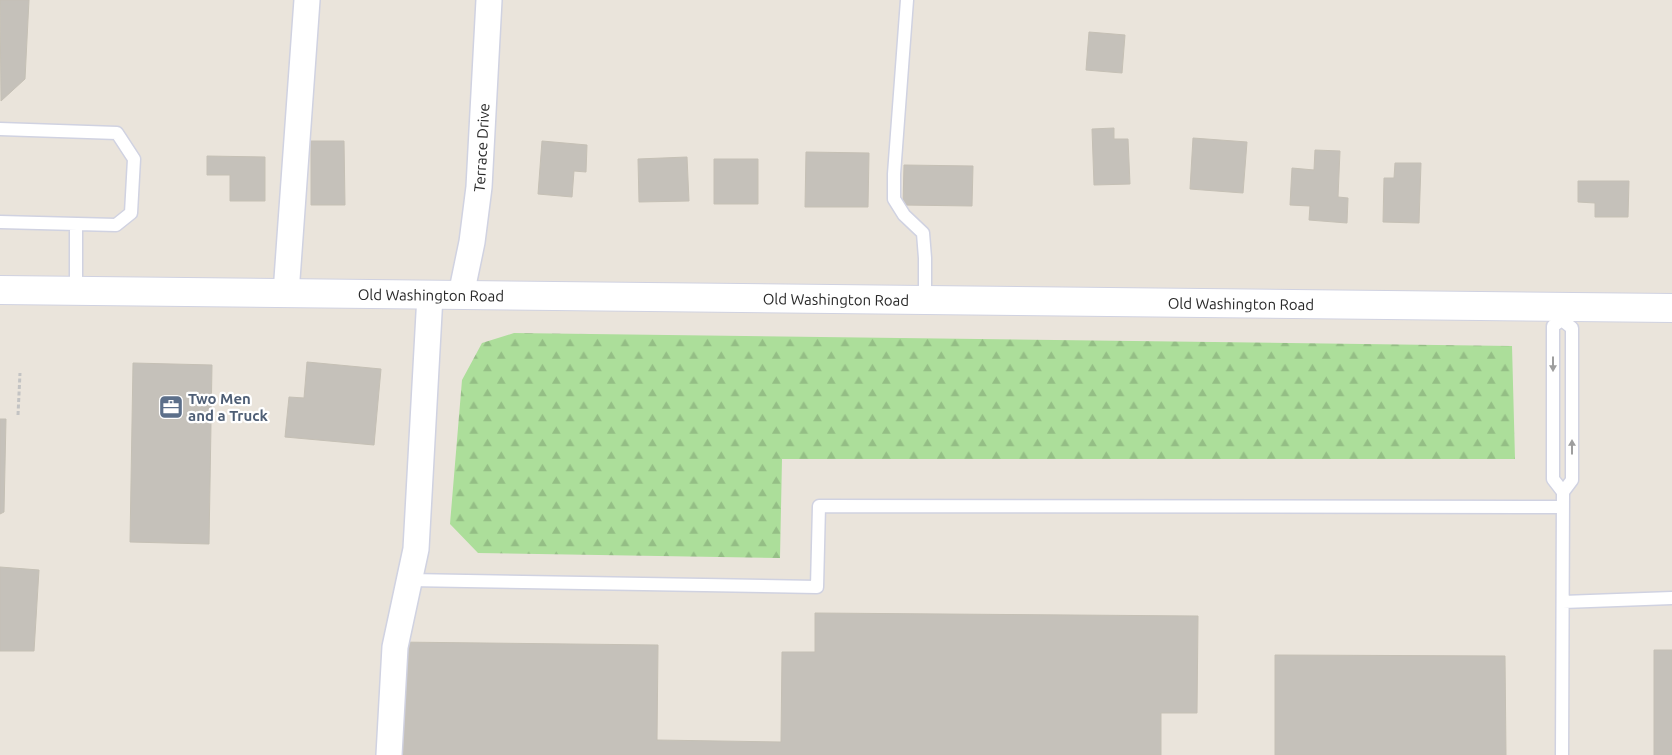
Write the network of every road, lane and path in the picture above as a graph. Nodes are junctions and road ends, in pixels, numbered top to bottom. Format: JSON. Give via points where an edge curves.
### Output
{"nodes":[{"id":1,"x":307,"y":0,"type":"edge"},
{"id":2,"x":489,"y":0,"type":"edge"},
{"id":3,"x":907,"y":0,"type":"edge"},
{"id":4,"x":0,"y":130,"type":"edge"},
{"id":5,"x":0,"y":222,"type":"edge"},
{"id":6,"x":76,"y":224,"type":"junction"},
{"id":7,"x":0,"y":290,"type":"edge"},
{"id":8,"x":76,"y":291,"type":"junction"},
{"id":9,"x":286,"y":293,"type":"junction"},
{"id":10,"x":430,"y":295,"type":"junction"},
{"id":11,"x":461,"y":295,"type":"junction"},
{"id":12,"x":925,"y":300,"type":"junction"},
{"id":13,"x":1672,"y":308,"type":"edge"},
{"id":14,"x":1562,"y":313,"type":"junction"},
{"id":15,"x":20,"y":374,"type":"dead end"},
{"id":16,"x":18,"y":415,"type":"dead end"},
{"id":17,"x":1563,"y":492,"type":"junction"},
{"id":18,"x":1563,"y":507,"type":"junction"},
{"id":19,"x":409,"y":580,"type":"junction"},
{"id":20,"x":1672,"y":598,"type":"edge"},
{"id":21,"x":1563,"y":602,"type":"junction"},
{"id":22,"x":389,"y":755,"type":"edge"},
{"id":23,"x":1562,"y":755,"type":"edge"}],
"edges":[{"from":1,"to":9,"type":"street"},
{"from":2,"to":11,"type":"street","name":"Terrace Drive","via":[[479,187]]},
{"from":3,"to":12,"type":"lane","via":[[894,199],[904,215],[923,233]]},
{"from":4,"to":6,"type":"lane","via":[[117,133],[134,159],[131,213],[116,225]]},
{"from":5,"to":6,"type":"lane"},
{"from":6,"to":8,"type":"lane"},
{"from":7,"to":8,"type":"main road","name":"Old Washington Road"},
{"from":8,"to":9,"type":"main road","name":"Old Washington Road"},
{"from":9,"to":10,"type":"main road","name":"Old Washington Road"},
{"from":10,"to":11,"type":"main road","name":"Old Washington Road"},
{"from":10,"to":19,"type":"street","via":[[416,549]]},
{"from":11,"to":12,"type":"main road","name":"Old Washington Road"},
{"from":12,"to":14,"type":"main road","name":"Old Washington Road"},
{"from":13,"to":14,"type":"main road","name":"Old Washington Road"},
{"from":17,"to":14,"type":"lane","one_way":true,"via":[[1572,480],[1572,328]]},
{"from":14,"to":17,"type":"lane","one_way":true,"via":[[1553,326],[1553,479]]},
{"from":15,"to":16,"type":"path"},
{"from":17,"to":18,"type":"lane"},
{"from":18,"to":19,"type":"lane","via":[[819,506],[817,587]]},
{"from":18,"to":21,"type":"lane"},
{"from":19,"to":22,"type":"street","via":[[395,647]]},
{"from":20,"to":21,"type":"lane"},
{"from":21,"to":23,"type":"lane"}]}
